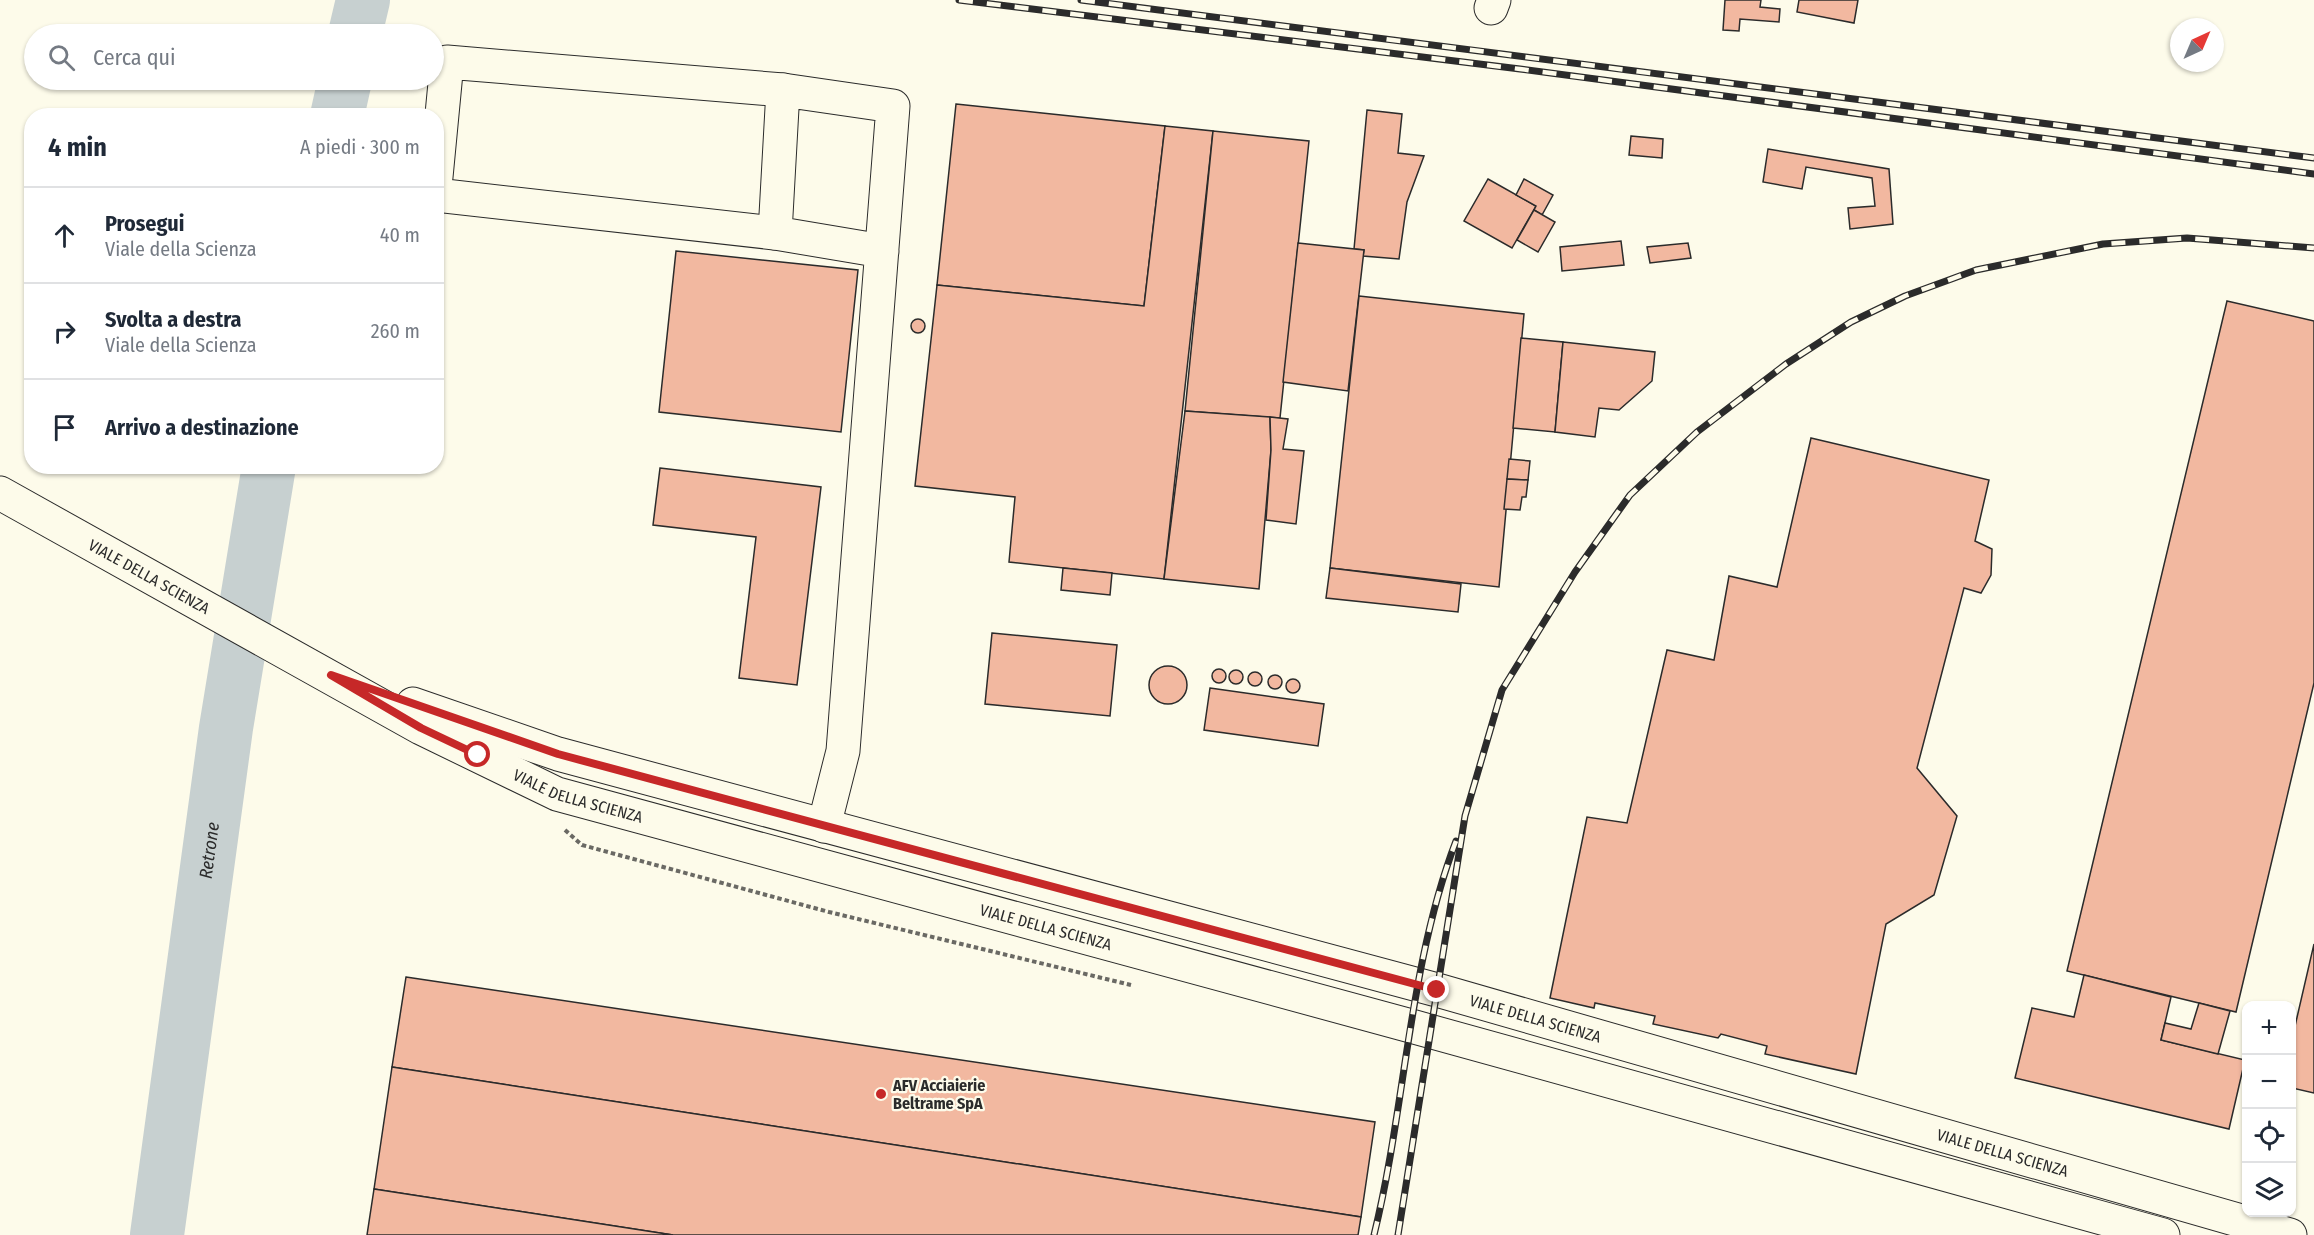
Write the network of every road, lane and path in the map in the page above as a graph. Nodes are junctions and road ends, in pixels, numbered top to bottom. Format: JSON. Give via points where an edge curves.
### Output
{"nodes":[{"id":1,"x":783,"y":90,"type":"junction"},
{"id":2,"x":443,"y":108,"type":"edge"},
{"id":3,"x":444,"y":196,"type":"edge"},
{"id":4,"x":775,"y":233,"type":"junction"},
{"id":5,"x":882,"y":251,"type":"junction"},
{"id":6,"x":0,"y":493,"type":"edge"},
{"id":7,"x":331,"y":675,"type":"junction"},
{"id":8,"x":824,"y":826,"type":"junction"},
{"id":9,"x":2163,"y":1235,"type":"edge"},
{"id":10,"x":2290,"y":1235,"type":"edge"}],
"edges":[{"from":1,"to":2,"type":"main road","via":[[447,62]]},
{"from":1,"to":4,"type":"main road"},
{"from":1,"to":5,"type":"main road","via":[[893,106]]},
{"from":3,"to":4,"type":"main road"},
{"from":4,"to":5,"type":"main road"},
{"from":5,"to":8,"type":"main road","via":[[843,751]]},
{"from":6,"to":7,"type":"main road","name":"VIALE DELLA SCIENZA"},
{"from":7,"to":8,"type":"main road","name":"VIALE DELLA SCIENZA","via":[[558,754]]},
{"from":7,"to":9,"type":"main road","name":"VIALE DELLA SCIENZA","via":[[421,728],[557,794]]},
{"from":8,"to":10,"type":"main road","name":"VIALE DELLA SCIENZA","via":[[1437,990]]}]}
